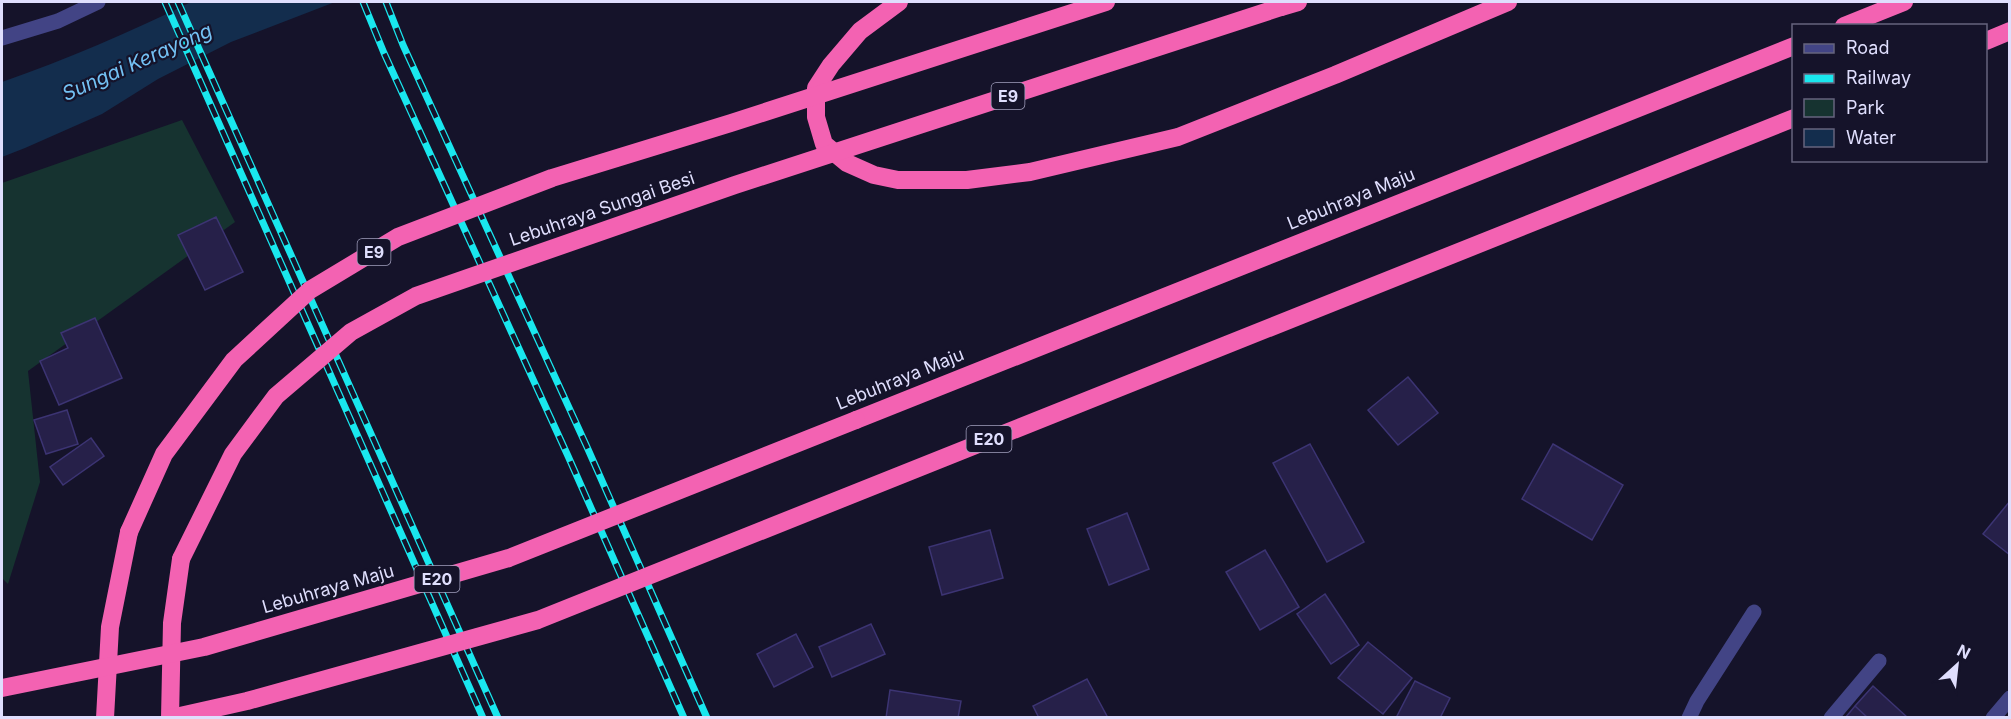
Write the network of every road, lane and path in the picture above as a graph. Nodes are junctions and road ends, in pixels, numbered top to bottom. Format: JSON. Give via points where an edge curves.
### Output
{"nodes":[{"id":1,"x":98,"y":2,"type":"edge"},
{"id":2,"x":899,"y":2,"type":"edge"},
{"id":3,"x":1106,"y":2,"type":"edge"},
{"id":4,"x":1508,"y":2,"type":"edge"},
{"id":5,"x":1904,"y":2,"type":"edge"},
{"id":6,"x":1290,"y":4,"type":"edge"},
{"id":7,"x":1849,"y":24,"type":"edge"},
{"id":8,"x":2010,"y":31,"type":"edge"},
{"id":9,"x":2,"y":38,"type":"edge"},
{"id":10,"x":1987,"y":41,"type":"edge"},
{"id":11,"x":1792,"y":47,"type":"edge"},
{"id":12,"x":1792,"y":119,"type":"edge"},
{"id":13,"x":1754,"y":612,"type":"dead end"},
{"id":14,"x":1879,"y":662,"type":"dead end"},
{"id":15,"x":2,"y":688,"type":"edge"},
{"id":16,"x":2010,"y":698,"type":"edge"},
{"id":17,"x":105,"y":717,"type":"edge"},
{"id":18,"x":171,"y":717,"type":"edge"},
{"id":19,"x":1689,"y":717,"type":"edge"},
{"id":20,"x":1831,"y":717,"type":"edge"},
{"id":21,"x":1993,"y":717,"type":"edge"}],
"edges":[{"from":1,"to":9,"type":"street","via":[[58,21]]},
{"from":2,"to":4,"type":"highway","via":[[860,31],[816,88],[816,117],[824,144],[847,163],[898,180],[967,180],[1030,172],[1178,137]]},
{"from":3,"to":17,"type":"highway","number":"E9","bridge":true,"via":[[552,178],[398,237],[310,290],[234,360],[164,454],[129,532],[110,627]]},
{"from":5,"to":7,"type":"highway"},
{"from":6,"to":18,"type":"highway","name":"Lebuhraya Sungai Besi","number":"E9","bridge":true,"via":[[735,185],[416,296],[351,332],[276,396],[233,454],[181,559],[172,623]]},
{"from":8,"to":10,"type":"highway"},
{"from":11,"to":15,"type":"highway","name":"Lebuhraya Maju","number":"E20","bridge":true,"via":[[509,558],[204,647]]},
{"from":12,"to":18,"type":"highway","number":"E20","bridge":true,"via":[[538,620],[247,701]]},
{"from":13,"to":19,"type":"street"},
{"from":14,"to":20,"type":"street"},
{"from":16,"to":21,"type":"street"}]}
